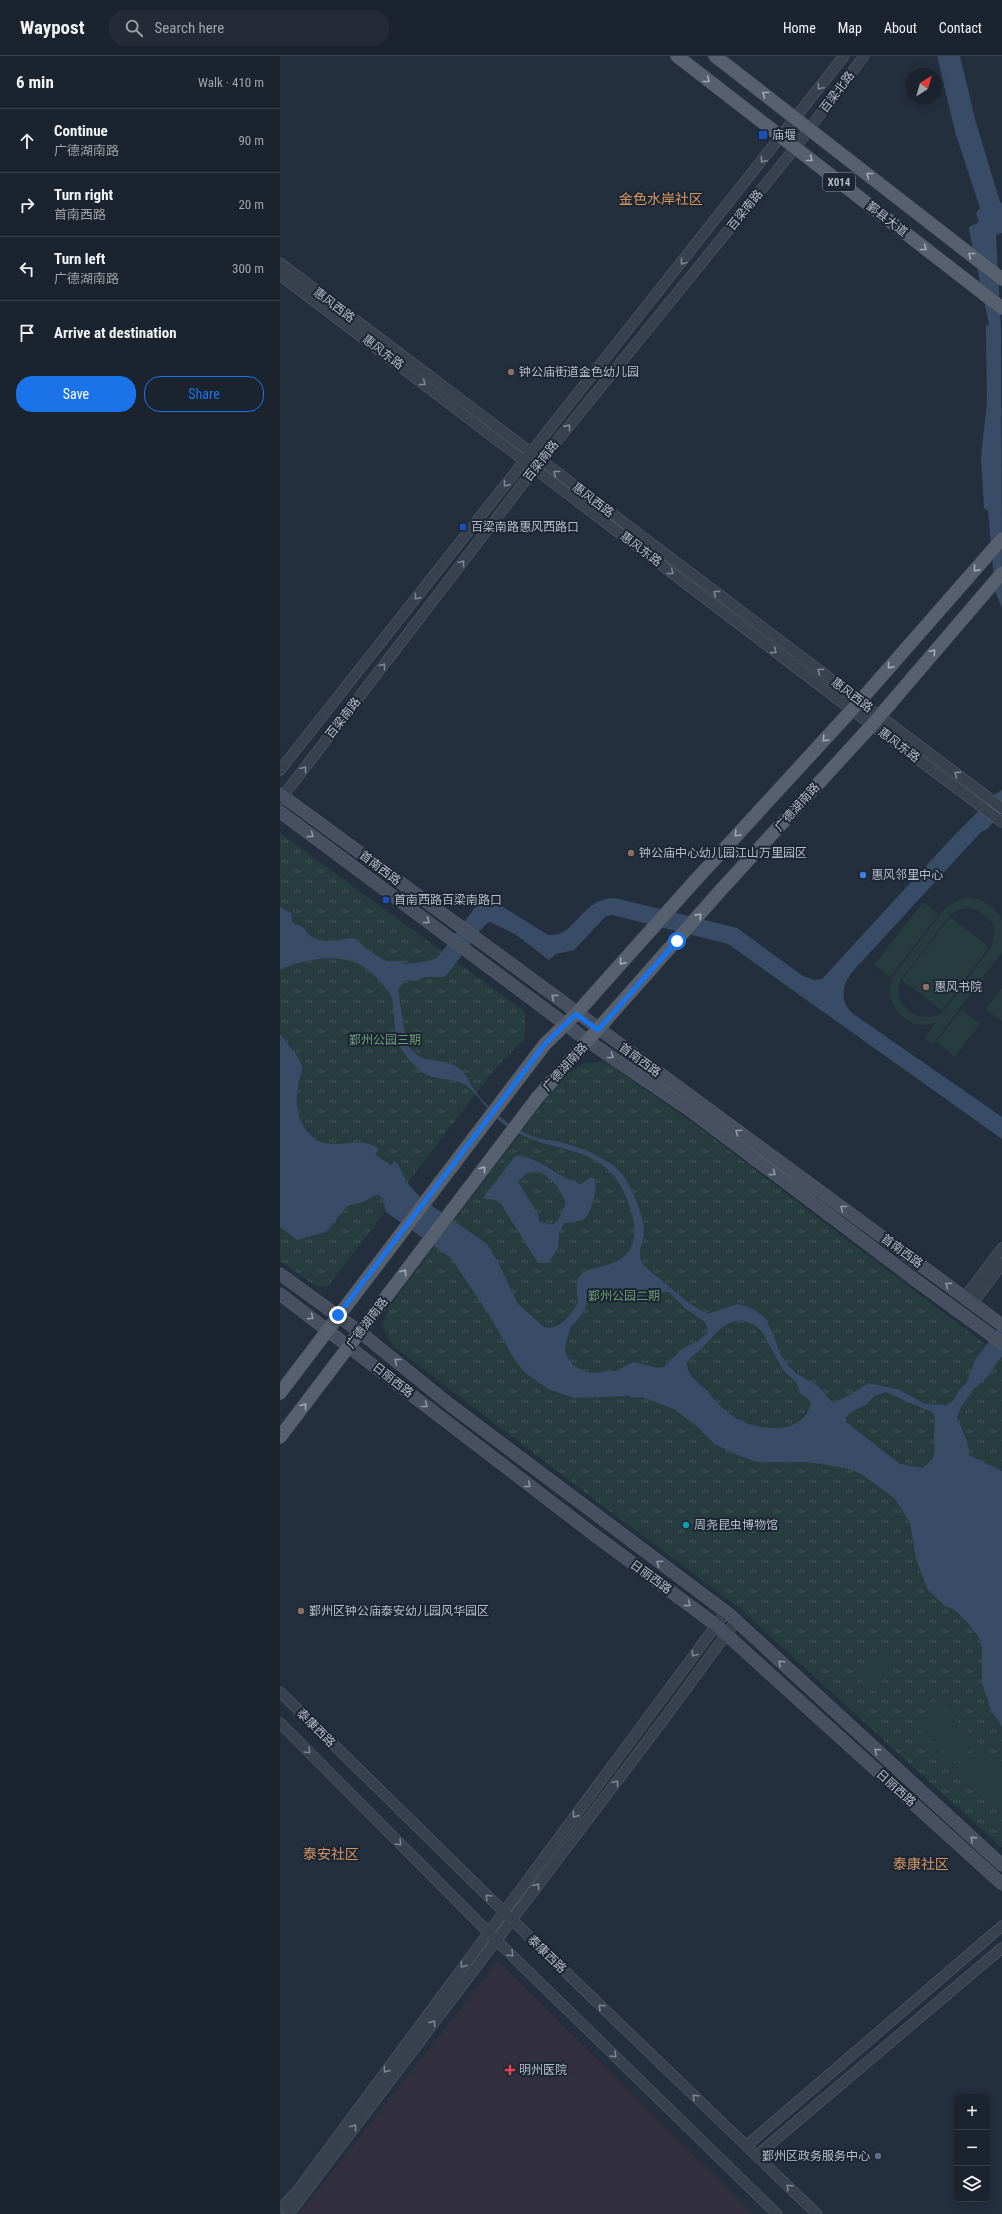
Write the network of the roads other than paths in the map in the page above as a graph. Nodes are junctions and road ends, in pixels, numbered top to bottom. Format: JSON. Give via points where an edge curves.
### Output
{"nodes":[{"id":1,"x":677,"y":56,"type":"edge"},
{"id":2,"x":715,"y":56,"type":"edge"},
{"id":3,"x":844,"y":56,"type":"edge"},
{"id":4,"x":864,"y":56,"type":"edge"},
{"id":5,"x":796,"y":118,"type":"junction"},
{"id":6,"x":810,"y":129,"type":"junction"},
{"id":7,"x":781,"y":138,"type":"junction"},
{"id":8,"x":795,"y":148,"type":"junction"},
{"id":9,"x":280,"y":263,"type":"edge"},
{"id":10,"x":280,"y":274,"type":"edge"},
{"id":11,"x":1002,"y":279,"type":"edge"},
{"id":12,"x":1002,"y":308,"type":"edge"},
{"id":13,"x":528,"y":457,"type":"junction"},
{"id":14,"x":538,"y":464,"type":"junction"},
{"id":15,"x":1002,"y":539,"type":"edge"},
{"id":16,"x":1002,"y":573,"type":"edge"},
{"id":17,"x":856,"y":705,"type":"junction"},
{"id":18,"x":876,"y":720,"type":"junction"},
{"id":19,"x":280,"y":770,"type":"edge"},
{"id":20,"x":281,"y":796,"type":"edge"},
{"id":21,"x":1002,"y":808,"type":"edge"},
{"id":22,"x":280,"y":812,"type":"edge"},
{"id":23,"x":1001,"y":821,"type":"edge"},
{"id":24,"x":576,"y":1014,"type":"junction"},
{"id":25,"x":566,"y":1023,"type":"junction"},
{"id":26,"x":598,"y":1030,"type":"junction"},
{"id":27,"x":588,"y":1040,"type":"junction"},
{"id":28,"x":1002,"y":1248,"type":"edge"},
{"id":29,"x":1002,"y":1264,"type":"edge"},
{"id":30,"x":280,"y":1274,"type":"edge"},
{"id":31,"x":280,"y":1294,"type":"edge"},
{"id":32,"x":969,"y":1300,"type":"junction"},
{"id":33,"x":338,"y":1315,"type":"junction"},
{"id":34,"x":1002,"y":1325,"type":"edge"},
{"id":35,"x":328,"y":1329,"type":"junction"},
{"id":36,"x":360,"y":1332,"type":"junction"},
{"id":37,"x":1002,"y":1343,"type":"edge"},
{"id":38,"x":349,"y":1346,"type":"junction"},
{"id":39,"x":280,"y":1393,"type":"edge"},
{"id":40,"x":280,"y":1437,"type":"edge"},
{"id":41,"x":726,"y":1612,"type":"junction"},
{"id":42,"x":736,"y":1620,"type":"junction"},
{"id":43,"x":716,"y":1625,"type":"junction"},
{"id":44,"x":725,"y":1633,"type":"junction"},
{"id":45,"x":280,"y":1692,"type":"edge"},
{"id":46,"x":280,"y":1723,"type":"edge"},
{"id":47,"x":1002,"y":1865,"type":"edge"},
{"id":48,"x":1002,"y":1884,"type":"edge"},
{"id":49,"x":503,"y":1912,"type":"junction"},
{"id":50,"x":511,"y":1919,"type":"junction"},
{"id":51,"x":1002,"y":1926,"type":"edge"},
{"id":52,"x":488,"y":1932,"type":"junction"},
{"id":53,"x":496,"y":1940,"type":"junction"},
{"id":54,"x":1002,"y":1948,"type":"edge"},
{"id":55,"x":746,"y":2146,"type":"junction"},
{"id":56,"x":756,"y":2156,"type":"junction"},
{"id":57,"x":280,"y":2209,"type":"edge"},
{"id":58,"x":288,"y":2214,"type":"edge"},
{"id":59,"x":778,"y":2214,"type":"edge"},
{"id":60,"x":817,"y":2214,"type":"edge"}],
"edges":[{"from":1,"to":7,"type":"main road","name":"鄞县大道","number":"X014","one_way":true},
{"from":5,"to":2,"type":"main road","name":"鄞县大道","one_way":true},
{"from":3,"to":5,"type":"street","name":"百梁北路","one_way":true},
{"from":4,"to":6,"type":"street","name":"百梁北路"},
{"from":5,"to":6,"type":"main road","name":"鄞县大道"},
{"from":5,"to":7,"type":"street","name":"百梁南路"},
{"from":6,"to":8,"type":"street","name":"百梁南路"},
{"from":11,"to":6,"type":"main road","name":"鄞县大道","number":"X014","one_way":true},
{"from":7,"to":8,"type":"main road","name":"鄞县大道","number":"X014"},
{"from":7,"to":13,"type":"street","name":"百梁南路","one_way":true},
{"from":8,"to":12,"type":"main road","name":"鄞县大道","number":"X014","one_way":true},
{"from":14,"to":8,"type":"street","name":"百梁南路","one_way":true},
{"from":9,"to":13,"type":"street","name":"惠风西路"},
{"from":10,"to":13,"type":"street","name":"惠风东路","one_way":true},
{"from":13,"to":14,"type":"street","name":"惠风东路"},
{"from":13,"to":19,"type":"street","name":"百梁南路","one_way":true},
{"from":14,"to":17,"type":"street","name":"惠风西路"},
{"from":20,"to":14,"type":"street","name":"百梁南路","one_way":true},
{"from":15,"to":17,"type":"main road","name":"广德湖南路","one_way":true},
{"from":18,"to":16,"type":"main road","name":"广德湖南路","one_way":true},
{"from":17,"to":18,"type":"street","name":"惠风西路"},
{"from":17,"to":24,"type":"main road","name":"广德湖南路","one_way":true},
{"from":21,"to":18,"type":"street","name":"惠风西路","one_way":true},
{"from":18,"to":23,"type":"street","name":"惠风东路"},
{"from":26,"to":18,"type":"main road","name":"广德湖南路","one_way":true},
{"from":24,"to":20,"type":"main road","name":"首南西路","one_way":true},
{"from":22,"to":25,"type":"main road","name":"首南西路","one_way":true},
{"from":24,"to":25,"type":"main road","name":"广德湖南路"},
{"from":24,"to":26,"type":"main road","name":"首南西路"},
{"from":25,"to":27,"type":"main road","name":"首南西路"},
{"from":25,"to":33,"type":"main road","name":"广德湖南路","via":[[545,1044]]},
{"from":26,"to":27,"type":"main road","name":"广德湖南路"},
{"from":32,"to":26,"type":"main road","name":"首南西路","one_way":true},
{"from":36,"to":27,"type":"main road","name":"广德湖南路","one_way":true,"via":[[537,1098]]},
{"from":27,"to":37,"type":"main road","name":"首南西路","one_way":true,"via":[[691,1111]]},
{"from":28,"to":32,"type":"street"},
{"from":29,"to":32,"type":"street"},
{"from":30,"to":33,"type":"main road"},
{"from":31,"to":35,"type":"main road","name":"日丽西路","one_way":true},
{"from":32,"to":34,"type":"main road","name":"首南西路"},
{"from":33,"to":35,"type":"main road","name":"广德湖南路"},
{"from":33,"to":36,"type":"main road","name":"日丽西路"},
{"from":35,"to":38,"type":"main road","name":"日丽西路"},
{"from":35,"to":39,"type":"main road","name":"广德湖南路"},
{"from":36,"to":38,"type":"main road","name":"广德湖南路"},
{"from":41,"to":36,"type":"main road","name":"日丽西路","one_way":true,"via":[[449,1404]]},
{"from":40,"to":38,"type":"main road","name":"广德湖南路","one_way":true},
{"from":38,"to":43,"type":"main road","name":"日丽西路","one_way":true},
{"from":41,"to":42,"type":"main road","name":"日丽西路"},
{"from":41,"to":43,"type":"street"},
{"from":42,"to":44,"type":"street"},
{"from":47,"to":42,"type":"main road","name":"日丽西路","one_way":true},
{"from":43,"to":44,"type":"main road","name":"日丽西路"},
{"from":43,"to":49,"type":"street","one_way":true},
{"from":44,"to":48,"type":"main road","name":"日丽西路"},
{"from":50,"to":44,"type":"street","one_way":true,"via":[[661,1723]]},
{"from":49,"to":45,"type":"street","name":"泰康西路","one_way":true},
{"from":46,"to":52,"type":"street","name":"泰康西路","one_way":true},
{"from":49,"to":50,"type":"street","name":"泰康西路"},
{"from":49,"to":52,"type":"street"},
{"from":50,"to":53,"type":"street"},
{"from":55,"to":50,"type":"street","name":"泰康西路","one_way":true},
{"from":51,"to":55,"type":"street"},
{"from":52,"to":53,"type":"street","name":"泰康西路"},
{"from":52,"to":57,"type":"street","one_way":true,"via":[[298,2190]]},
{"from":58,"to":53,"type":"street","one_way":true},
{"from":53,"to":59,"type":"street","name":"泰康西路","one_way":true},
{"from":54,"to":56,"type":"street"},
{"from":55,"to":56,"type":"street","name":"泰康西路"},
{"from":60,"to":56,"type":"street","name":"泰康西路","one_way":true}]}
